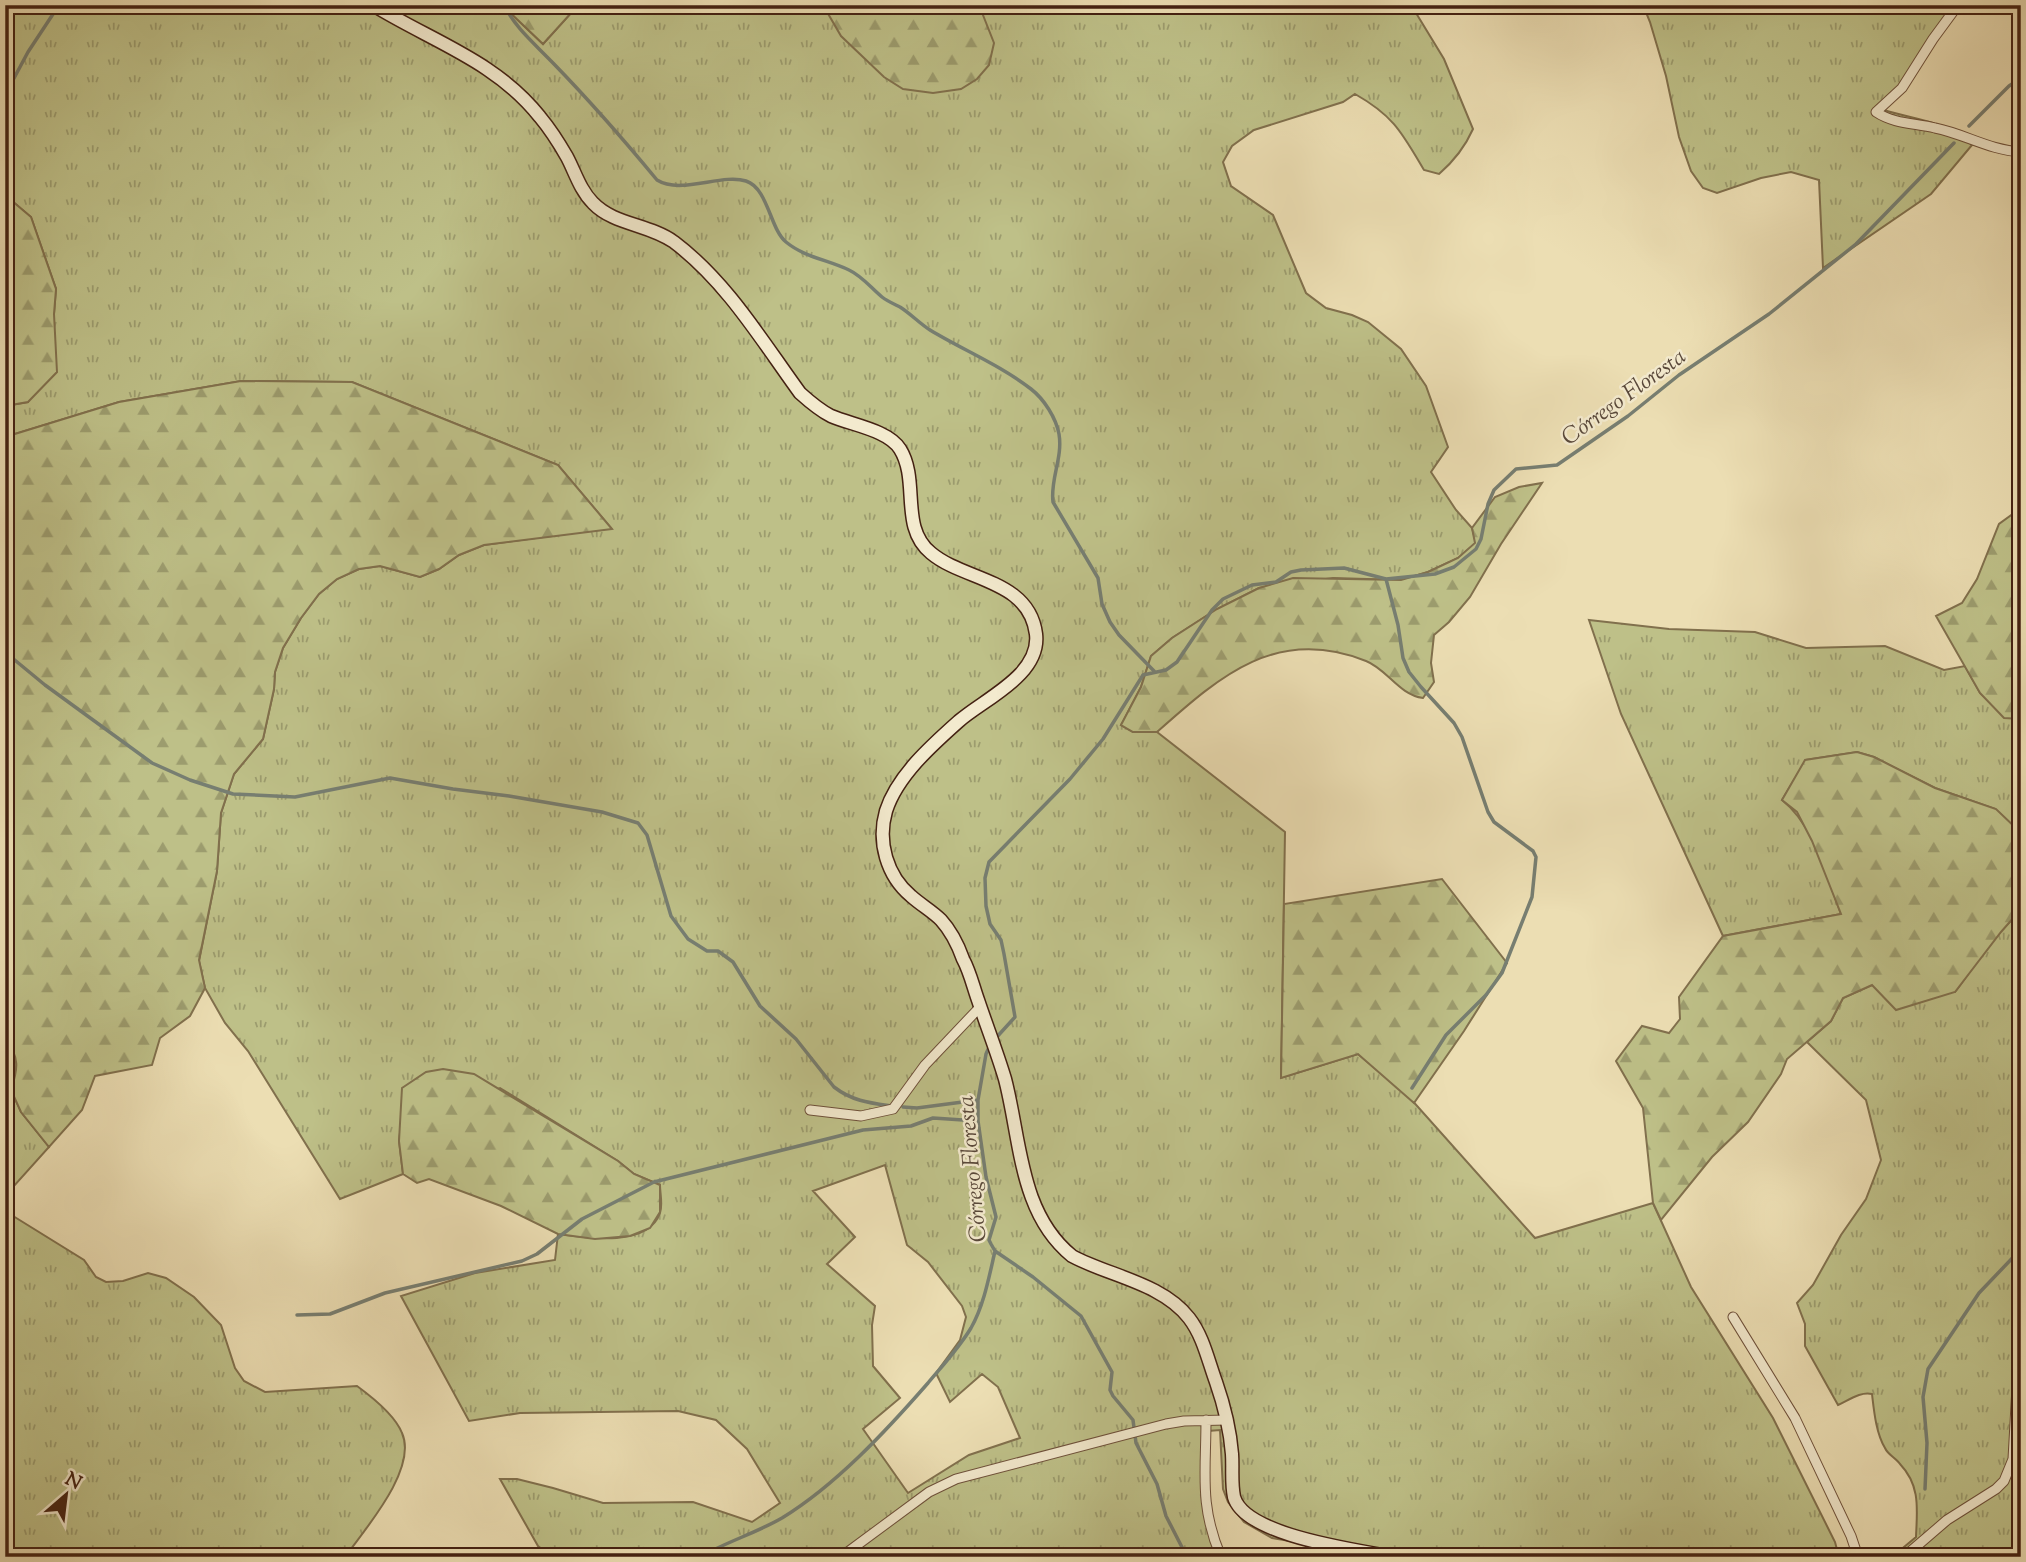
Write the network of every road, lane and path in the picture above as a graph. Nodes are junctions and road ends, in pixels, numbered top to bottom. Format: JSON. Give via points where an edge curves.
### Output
{"nodes":[{"id":1,"x":373,"y":5,"type":"edge"},
{"id":2,"x":1958,"y":5,"type":"edge"},
{"id":3,"x":2021,"y":152,"type":"edge"},
{"id":4,"x":980,"y":1007,"type":"junction"},
{"id":5,"x":810,"y":1110,"type":"dead end"},
{"id":6,"x":1733,"y":1317,"type":"dead end"},
{"id":7,"x":2021,"y":1356,"type":"edge"},
{"id":8,"x":1206,"y":1420,"type":"junction"},
{"id":9,"x":1227,"y":1420,"type":"junction"},
{"id":10,"x":841,"y":1557,"type":"edge"},
{"id":11,"x":1221,"y":1557,"type":"edge"},
{"id":12,"x":1394,"y":1557,"type":"edge"},
{"id":13,"x":1858,"y":1557,"type":"edge"},
{"id":14,"x":1904,"y":1557,"type":"edge"}],
"edges":[{"from":1,"to":4,"type":"main road","via":[[478,61],[519,93],[557,139],[593,204],[662,235],[684,251],[716,282],[809,401],[829,415],[895,443],[908,474],[915,531],[928,551],[1000,586],[1025,607],[1036,634],[1030,660],[1011,682],[960,720],[917,762],[898,787],[883,823],[885,853],[893,876],[947,927]]},
{"from":2,"to":3,"type":"street","via":[[1902,88],[1876,113],[1984,146]]},
{"from":4,"to":5,"type":"street","via":[[925,1065],[893,1108],[862,1116]]},
{"from":4,"to":9,"type":"main road","via":[[1008,1095],[1018,1153],[1042,1221],[1072,1256],[1160,1294],[1189,1318],[1206,1352]]},
{"from":6,"to":13,"type":"street","via":[[1795,1418]]},
{"from":7,"to":14,"type":"street","via":[[2013,1459],[2004,1480]]},
{"from":8,"to":9,"type":"street"},
{"from":8,"to":10,"type":"street","via":[[1129,1433],[943,1485]]},
{"from":8,"to":11,"type":"street","via":[[1205,1504]]},
{"from":9,"to":12,"type":"main road","via":[[1235,1499],[1253,1519],[1318,1542]]}]}
